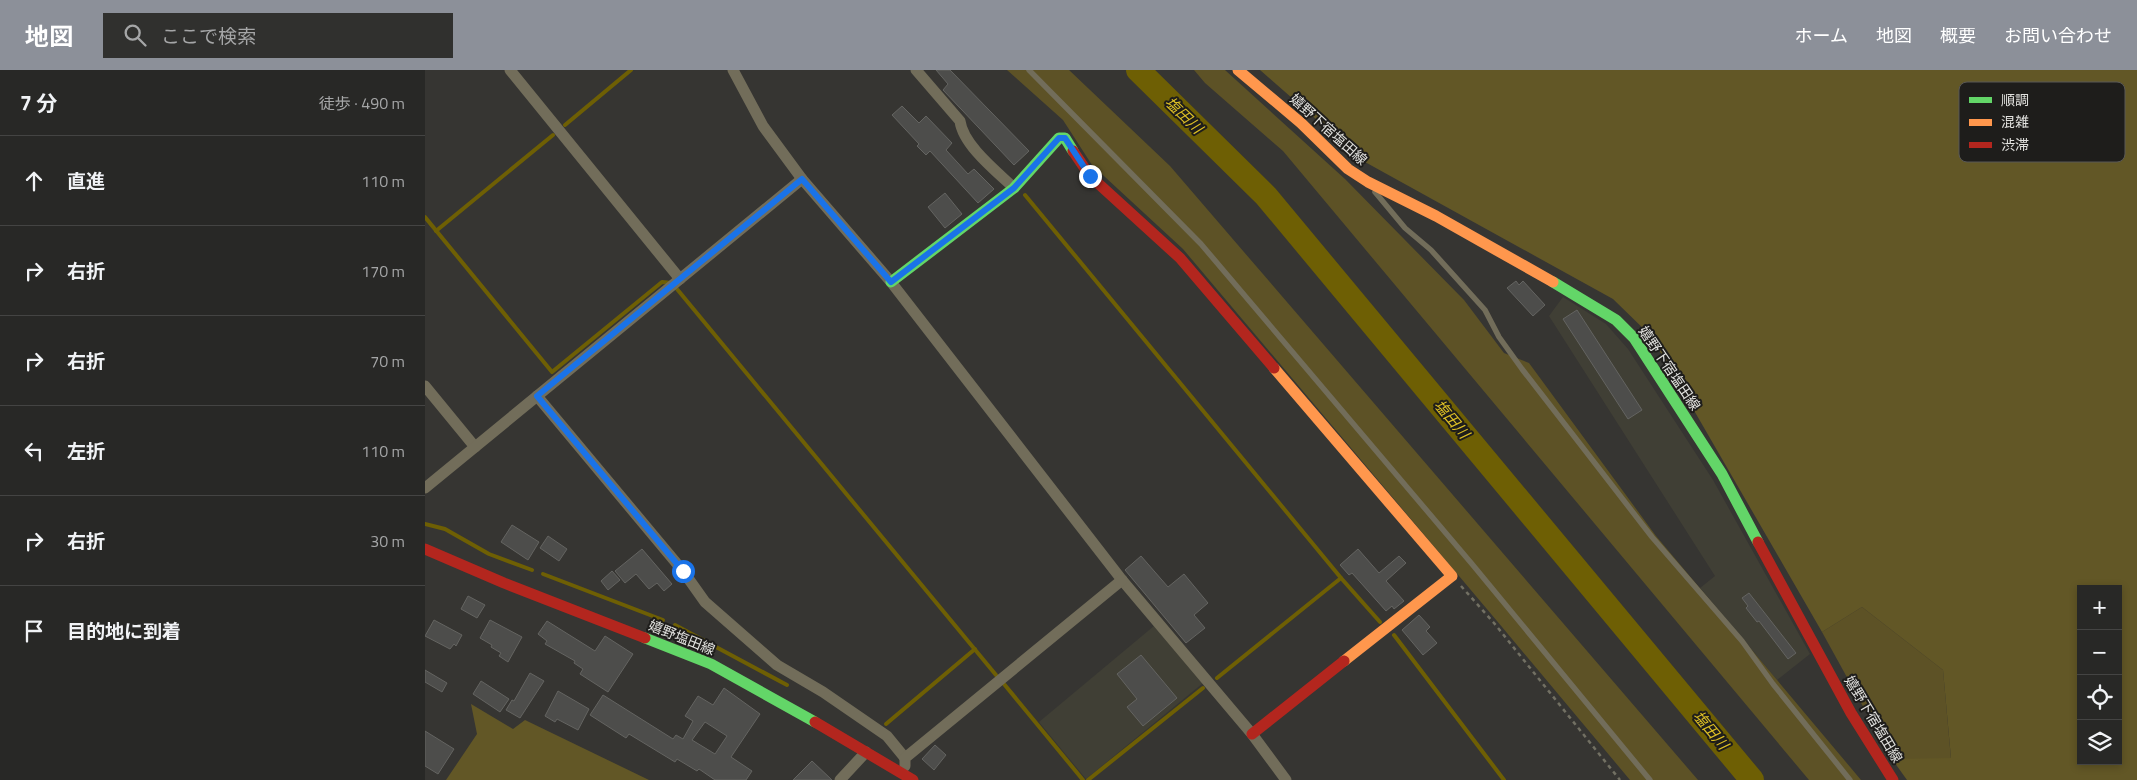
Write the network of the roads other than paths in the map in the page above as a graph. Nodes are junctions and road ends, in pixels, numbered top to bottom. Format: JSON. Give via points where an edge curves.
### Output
{"nodes":[{"id":1,"x":510,"y":70,"type":"edge"},
{"id":2,"x":733,"y":70,"type":"edge"},
{"id":3,"x":916,"y":70,"type":"edge"},
{"id":4,"x":1029,"y":70,"type":"edge"},
{"id":5,"x":1238,"y":70,"type":"edge"},
{"id":6,"x":802,"y":179,"type":"junction"},
{"id":7,"x":1368,"y":182,"type":"junction"},
{"id":8,"x":1014,"y":188,"type":"junction"},
{"id":9,"x":678,"y":280,"type":"junction"},
{"id":10,"x":891,"y":282,"type":"junction"},
{"id":11,"x":425,"y":386,"type":"edge"},
{"id":12,"x":537,"y":396,"type":"junction"},
{"id":13,"x":475,"y":447,"type":"junction"},
{"id":14,"x":425,"y":488,"type":"edge"},
{"id":15,"x":425,"y":549,"type":"edge"},
{"id":16,"x":1122,"y":580,"type":"junction"},
{"id":17,"x":1252,"y":734,"type":"junction"},
{"id":18,"x":866,"y":752,"type":"junction"},
{"id":19,"x":905,"y":758,"type":"junction"},
{"id":20,"x":909,"y":778,"type":"edge"},
{"id":21,"x":840,"y":780,"type":"edge"},
{"id":22,"x":1286,"y":780,"type":"edge"},
{"id":23,"x":1650,"y":780,"type":"edge"},
{"id":24,"x":1850,"y":780,"type":"edge"},
{"id":25,"x":1893,"y":780,"type":"edge"}],
"edges":[{"from":1,"to":9,"type":"street"},
{"from":2,"to":6,"type":"street","via":[[763,126]]},
{"from":3,"to":8,"type":"street","via":[[960,121],[961,130],[986,162]]},
{"from":4,"to":23,"type":"lane","via":[[1201,244]]},
{"from":5,"to":7,"type":"main road","name":"嬉野下宿塩田線","via":[[1301,123],[1348,169]]},
{"from":6,"to":9,"type":"street"},
{"from":6,"to":10,"type":"street"},
{"from":7,"to":24,"type":"lane","via":[[1405,228],[1431,250],[1485,310],[1522,369],[1647,530],[1742,641]]},
{"from":7,"to":25,"type":"main road","name":"嬉野下宿塩田線","via":[[1436,216],[1593,305],[1634,338],[1722,474],[1851,713]]},
{"from":8,"to":10,"type":"main road"},
{"from":8,"to":17,"type":"main road","via":[[1059,138],[1065,138],[1090,176],[1180,258],[1452,576]]},
{"from":9,"to":12,"type":"street"},
{"from":10,"to":16,"type":"street"},
{"from":11,"to":13,"type":"street"},
{"from":12,"to":13,"type":"street"},
{"from":12,"to":19,"type":"street","via":[[683,571],[705,602],[777,665],[887,736]]},
{"from":13,"to":14,"type":"street"},
{"from":15,"to":18,"type":"main road","name":"嬉野塩田線","via":[[711,664]]},
{"from":16,"to":17,"type":"street"},
{"from":16,"to":19,"type":"street"},
{"from":17,"to":22,"type":"street"},
{"from":18,"to":20,"type":"main road","name":"嬉野塩田線"},
{"from":18,"to":21,"type":"street"},
{"from":19,"to":20,"type":"street"}]}
